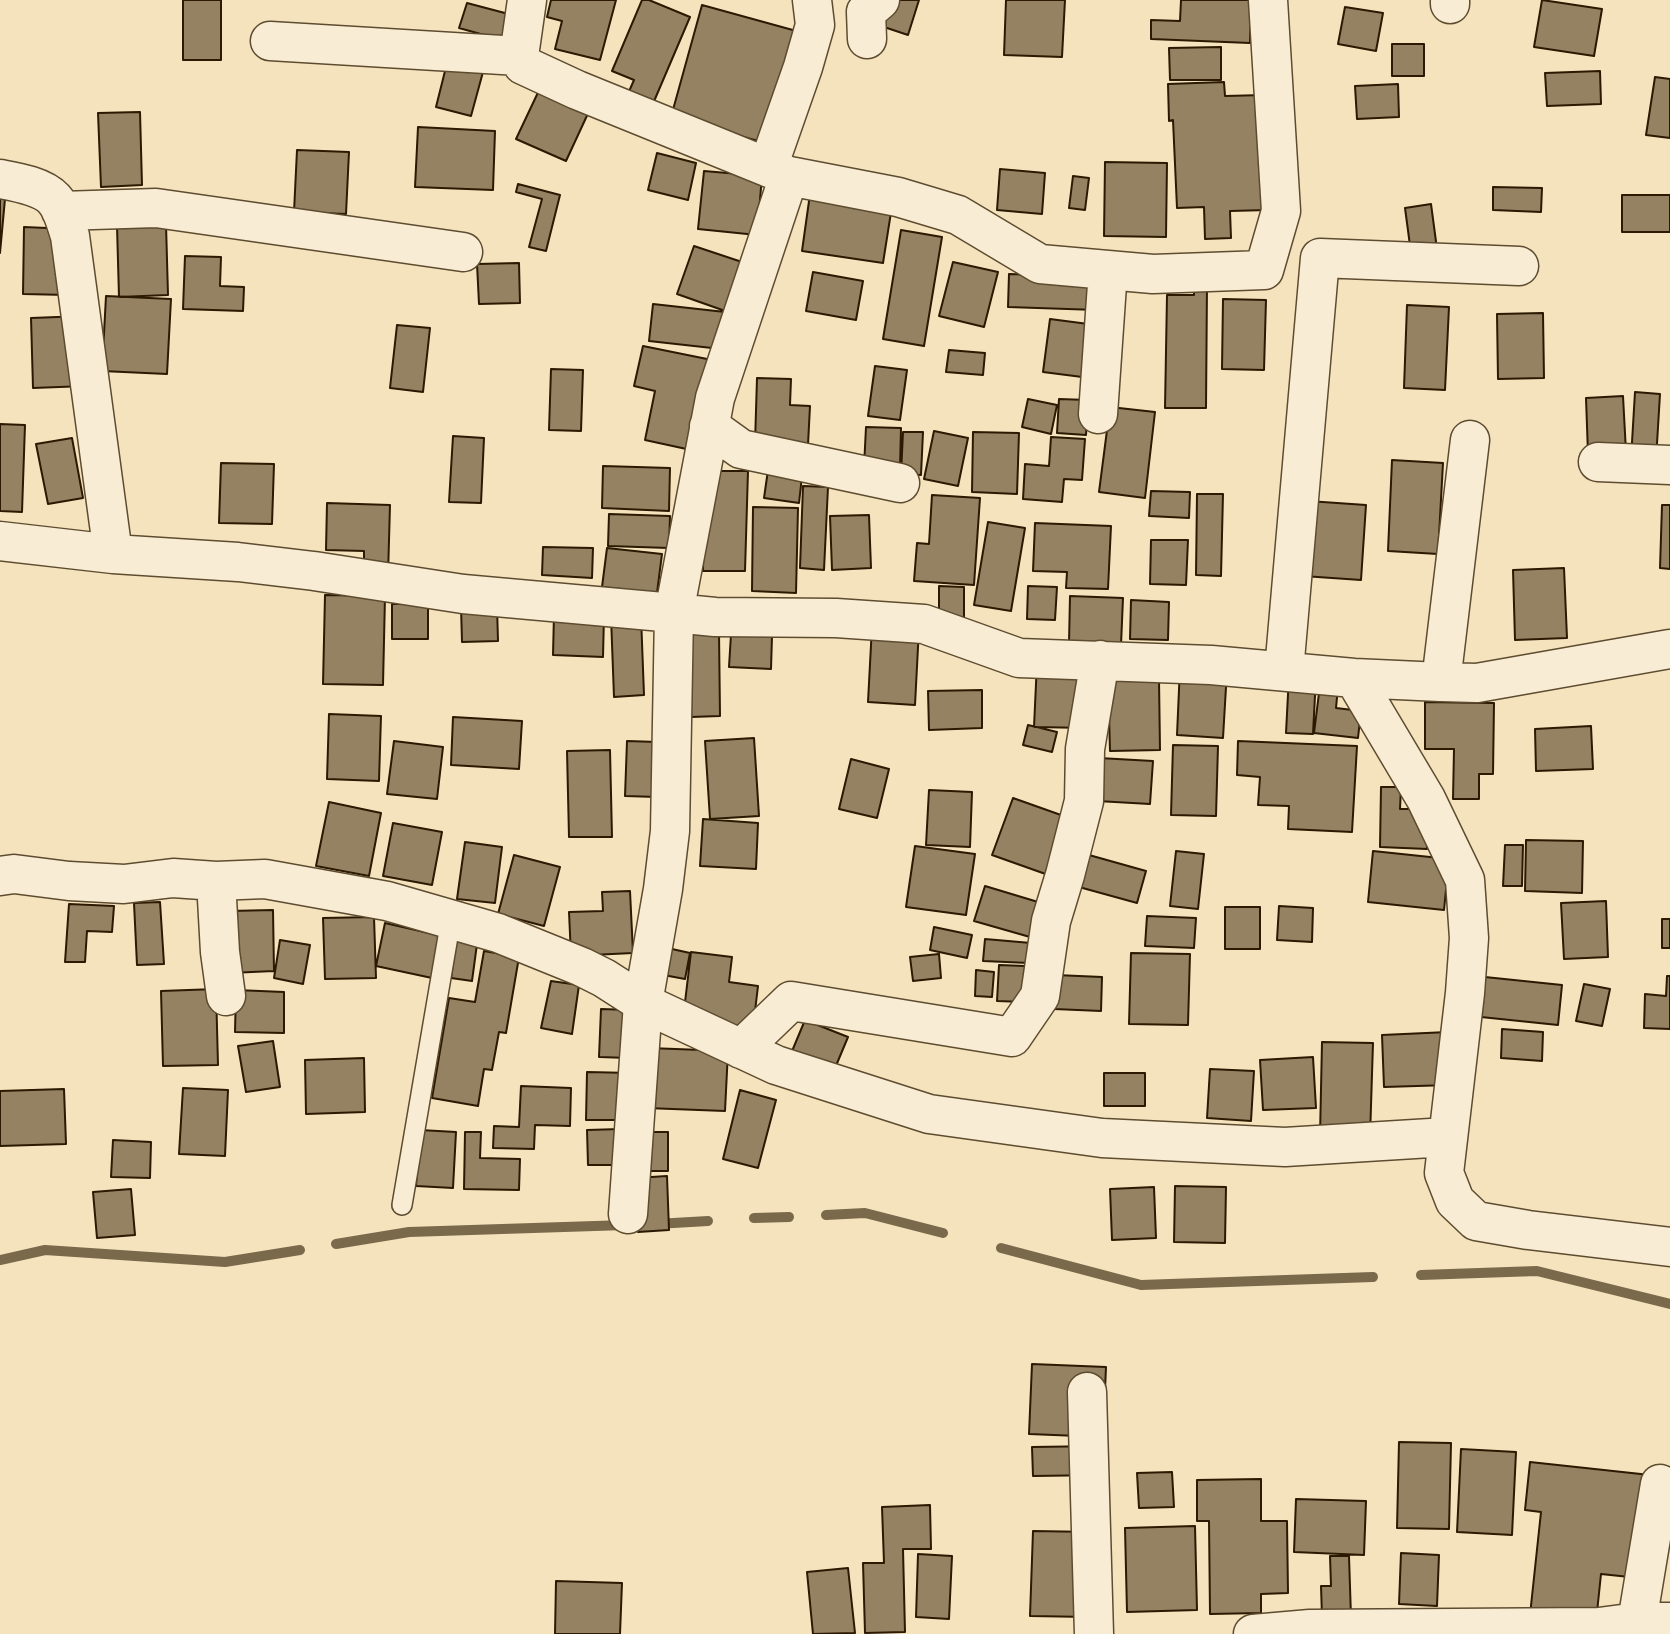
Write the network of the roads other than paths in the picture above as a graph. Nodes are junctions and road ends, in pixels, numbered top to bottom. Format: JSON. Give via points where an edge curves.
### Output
{"nodes":[{"id":1,"x":527,"y":0,"type":"edge"},
{"id":2,"x":812,"y":0,"type":"edge"},
{"id":3,"x":880,"y":0,"type":"edge"},
{"id":4,"x":1268,"y":0,"type":"edge"},
{"id":5,"x":867,"y":39,"type":"dead end"},
{"id":6,"x":270,"y":41,"type":"dead end"},
{"id":7,"x":519,"y":56,"type":"junction"},
{"id":8,"x":778,"y":172,"type":"junction"},
{"id":9,"x":0,"y":180,"type":"edge"},
{"id":10,"x":61,"y":211,"type":"junction"},
{"id":11,"x":463,"y":252,"type":"dead end"},
{"id":12,"x":1519,"y":265,"type":"dead end"},
{"id":13,"x":1108,"y":270,"type":"junction"},
{"id":14,"x":1098,"y":414,"type":"dead end"},
{"id":15,"x":709,"y":426,"type":"junction"},
{"id":16,"x":1470,"y":440,"type":"dead end"},
{"id":17,"x":1598,"y":462,"type":"dead end"},
{"id":18,"x":1670,"y":465,"type":"edge"},
{"id":19,"x":900,"y":483,"type":"dead end"},
{"id":20,"x":0,"y":541,"type":"edge"},
{"id":21,"x":113,"y":554,"type":"junction"},
{"id":22,"x":674,"y":613,"type":"junction"},
{"id":23,"x":1670,"y":649,"type":"edge"},
{"id":24,"x":1100,"y":660,"type":"junction"},
{"id":25,"x":1284,"y":671,"type":"junction"},
{"id":26,"x":1354,"y":678,"type":"junction"},
{"id":27,"x":1441,"y":682,"type":"junction"},
{"id":28,"x":0,"y":876,"type":"edge"},
{"id":29,"x":216,"y":881,"type":"junction"},
{"id":30,"x":451,"y":919,"type":"junction"},
{"id":31,"x":226,"y":996,"type":"dead end"},
{"id":32,"x":643,"y":1003,"type":"junction"},
{"id":33,"x":741,"y":1049,"type":"junction"},
{"id":34,"x":1447,"y":1137,"type":"junction"},
{"id":35,"x":402,"y":1205,"type":"dead end"},
{"id":36,"x":628,"y":1214,"type":"dead end"},
{"id":37,"x":1670,"y":1247,"type":"edge"},
{"id":38,"x":1087,"y":1392,"type":"dead end"},
{"id":39,"x":1660,"y":1484,"type":"dead end"},
{"id":40,"x":1653,"y":1622,"type":"edge"},
{"id":41,"x":1310,"y":1631,"type":"edge"},
{"id":42,"x":1094,"y":1634,"type":"edge"},
{"id":43,"x":1253,"y":1634,"type":"edge"}],
"edges":[{"from":1,"to":7,"type":"street"},
{"from":2,"to":8,"type":"street","via":[[815,25]]},
{"from":3,"to":5,"type":"street","via":[[866,12]]},
{"from":4,"to":13,"type":"street","via":[[1282,211],[1264,270],[1153,274]]},
{"from":6,"to":7,"type":"street"},
{"from":7,"to":8,"type":"street","via":[[523,65],[577,90]]},
{"from":8,"to":13,"type":"street","via":[[898,197],[958,215],[1040,264]]},
{"from":8,"to":15,"type":"street"},
{"from":9,"to":10,"type":"street","via":[[24,183],[52,197]]},
{"from":10,"to":11,"type":"street","via":[[156,208]]},
{"from":10,"to":21,"type":"street","via":[[70,236]]},
{"from":12,"to":25,"type":"street","via":[[1320,258]]},
{"from":13,"to":14,"type":"street"},
{"from":15,"to":19,"type":"street","via":[[741,449]]},
{"from":15,"to":22,"type":"street"},
{"from":16,"to":27,"type":"street"},
{"from":17,"to":18,"type":"street"},
{"from":20,"to":21,"type":"street"},
{"from":21,"to":22,"type":"street","via":[[238,562],[463,594]]},
{"from":22,"to":24,"type":"street","via":[[924,624],[1019,658]]},
{"from":22,"to":32,"type":"street","via":[[670,831]]},
{"from":23,"to":27,"type":"street","via":[[1477,683]]},
{"from":24,"to":25,"type":"street"},
{"from":24,"to":33,"type":"street","via":[[1085,748],[1084,801],[1051,921],[1040,996],[1012,1037],[791,1001]]},
{"from":25,"to":26,"type":"street"},
{"from":26,"to":27,"type":"street"},
{"from":26,"to":34,"type":"street","via":[[1426,799],[1465,880],[1469,938]]},
{"from":28,"to":29,"type":"street","via":[[124,884],[173,878]]},
{"from":29,"to":30,"type":"street","via":[[265,880],[311,886]]},
{"from":29,"to":31,"type":"street"},
{"from":30,"to":32,"type":"street","via":[[582,967]]},
{"from":30,"to":35,"type":"lane"},
{"from":32,"to":33,"type":"street"},
{"from":32,"to":36,"type":"street"},
{"from":33,"to":34,"type":"street","via":[[776,1065],[929,1114],[1102,1138],[1285,1147]]},
{"from":34,"to":37,"type":"street","via":[[1444,1173],[1455,1201],[1476,1221]]},
{"from":38,"to":42,"type":"street"},
{"from":39,"to":40,"type":"street"},
{"from":40,"to":41,"type":"street","via":[[1599,1627]]},
{"from":41,"to":43,"type":"street"}]}
